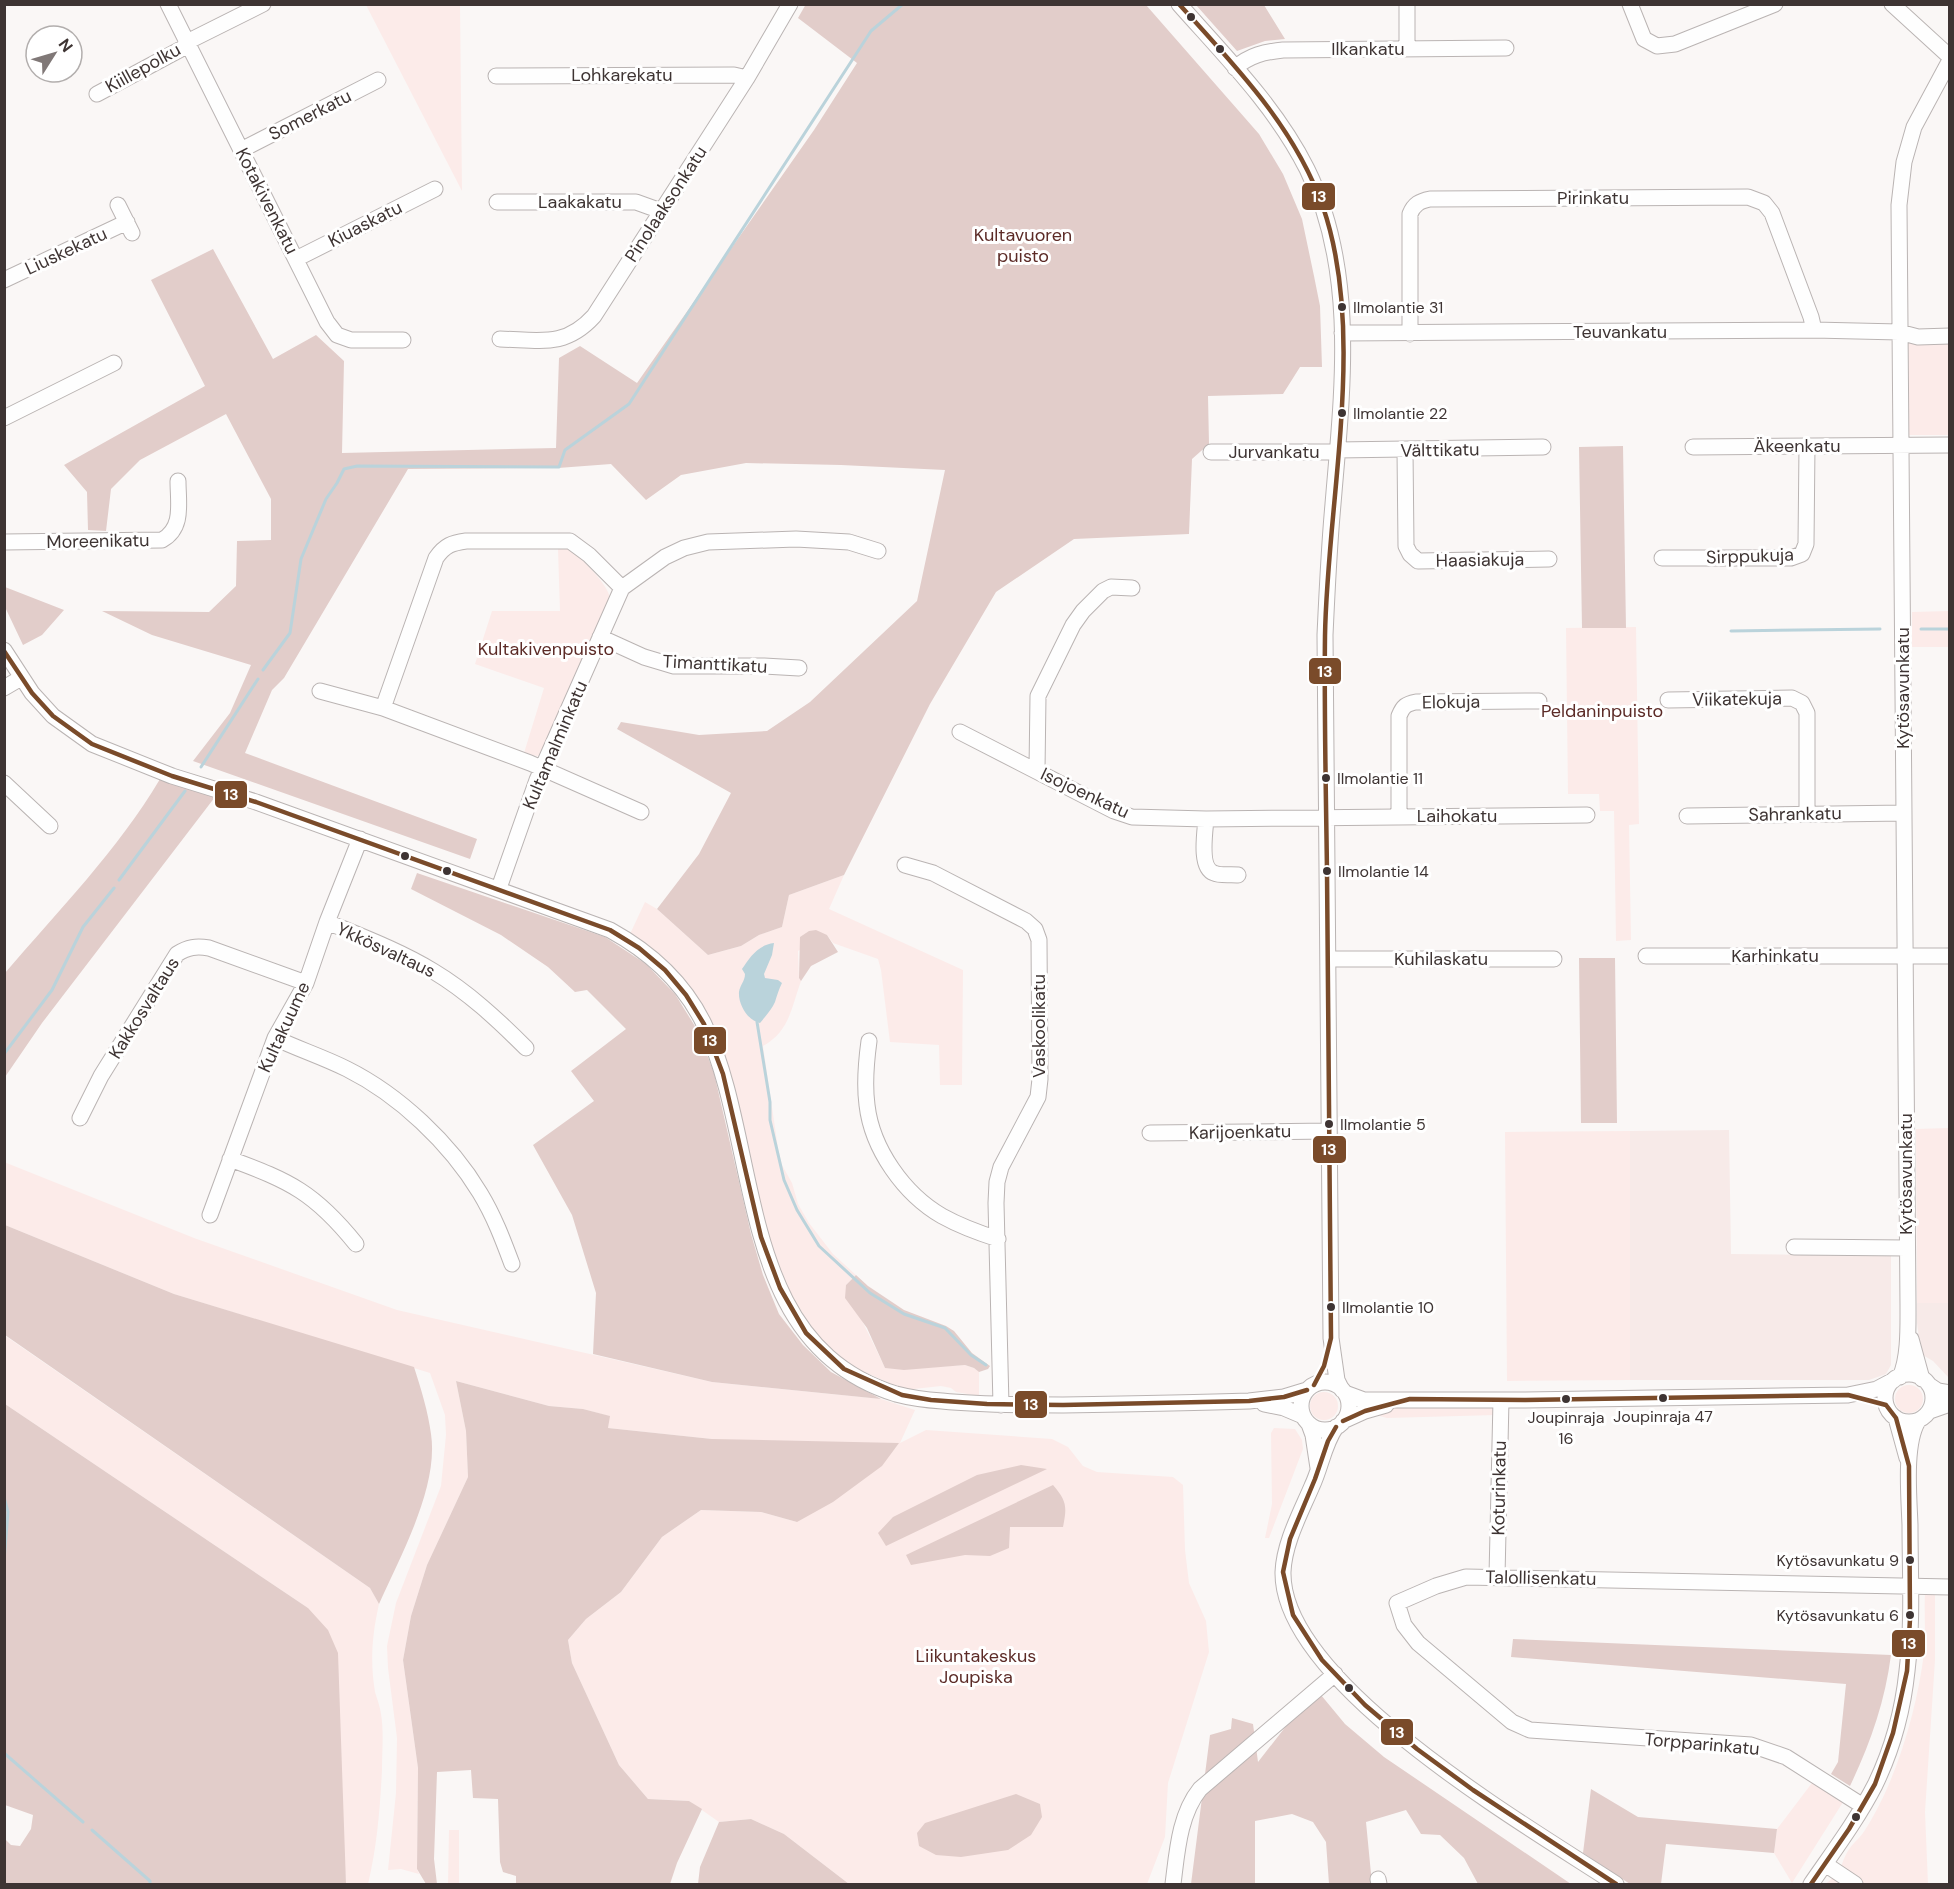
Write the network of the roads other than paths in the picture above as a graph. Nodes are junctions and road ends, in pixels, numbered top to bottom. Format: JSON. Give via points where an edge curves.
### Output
{"nodes":[{"id":1,"x":168,"y":4,"type":"edge"},
{"id":2,"x":263,"y":4,"type":"edge"},
{"id":3,"x":790,"y":4,"type":"edge"},
{"id":4,"x":1179,"y":4,"type":"edge"},
{"id":5,"x":1407,"y":4,"type":"edge"},
{"id":6,"x":1630,"y":4,"type":"edge"},
{"id":7,"x":1892,"y":4,"type":"edge"},
{"id":8,"x":1769,"y":6,"type":"edge"},
{"id":9,"x":187,"y":42,"type":"junction"},
{"id":10,"x":1506,"y":48,"type":"dead end"},
{"id":11,"x":1407,"y":49,"type":"junction"},
{"id":12,"x":1950,"y":59,"type":"edge"},
{"id":13,"x":1235,"y":68,"type":"junction"},
{"id":14,"x":496,"y":76,"type":"dead end"},
{"id":15,"x":747,"y":78,"type":"junction"},
{"id":16,"x":378,"y":80,"type":"dead end"},
{"id":17,"x":98,"y":94,"type":"dead end"},
{"id":18,"x":241,"y":150,"type":"junction"},
{"id":19,"x":435,"y":189,"type":"dead end"},
{"id":20,"x":497,"y":202,"type":"dead end"},
{"id":21,"x":118,"y":205,"type":"dead end"},
{"id":22,"x":661,"y":211,"type":"junction"},
{"id":23,"x":296,"y":260,"type":"junction"},
{"id":24,"x":4,"y":280,"type":"edge"},
{"id":25,"x":1814,"y":330,"type":"junction"},
{"id":26,"x":1342,"y":333,"type":"junction"},
{"id":27,"x":1410,"y":333,"type":"junction"},
{"id":28,"x":1899,"y":333,"type":"junction"},
{"id":29,"x":1950,"y":336,"type":"edge"},
{"id":30,"x":500,"y":339,"type":"dead end"},
{"id":31,"x":403,"y":340,"type":"dead end"},
{"id":32,"x":114,"y":363,"type":"dead end"},
{"id":33,"x":4,"y":418,"type":"edge"},
{"id":34,"x":1950,"y":445,"type":"edge"},
{"id":35,"x":1807,"y":446,"type":"junction"},
{"id":36,"x":1900,"y":446,"type":"junction"},
{"id":37,"x":1543,"y":447,"type":"dead end"},
{"id":38,"x":1693,"y":447,"type":"dead end"},
{"id":39,"x":1405,"y":450,"type":"junction"},
{"id":40,"x":1337,"y":451,"type":"junction"},
{"id":41,"x":1211,"y":452,"type":"dead end"},
{"id":42,"x":178,"y":481,"type":"dead end"},
{"id":43,"x":4,"y":542,"type":"edge"},
{"id":44,"x":878,"y":550,"type":"dead end"},
{"id":45,"x":1662,"y":558,"type":"dead end"},
{"id":46,"x":1549,"y":559,"type":"dead end"},
{"id":47,"x":622,"y":588,"type":"junction"},
{"id":48,"x":1132,"y":588,"type":"dead end"},
{"id":49,"x":600,"y":637,"type":"junction"},
{"id":50,"x":4,"y":650,"type":"edge"},
{"id":51,"x":799,"y":668,"type":"dead end"},
{"id":52,"x":21,"y":678,"type":"junction"},
{"id":53,"x":4,"y":688,"type":"edge"},
{"id":54,"x":320,"y":691,"type":"dead end"},
{"id":55,"x":1668,"y":700,"type":"dead end"},
{"id":56,"x":1539,"y":701,"type":"dead end"},
{"id":57,"x":383,"y":708,"type":"junction"},
{"id":58,"x":960,"y":732,"type":"dead end"},
{"id":59,"x":543,"y":768,"type":"junction"},
{"id":60,"x":1037,"y":771,"type":"junction"},
{"id":61,"x":4,"y":783,"type":"edge"},
{"id":62,"x":641,"y":812,"type":"dead end"},
{"id":63,"x":1904,"y":813,"type":"junction"},
{"id":64,"x":1587,"y":814,"type":"dead end"},
{"id":65,"x":1807,"y":814,"type":"junction"},
{"id":66,"x":1327,"y":816,"type":"junction"},
{"id":67,"x":1399,"y":816,"type":"junction"},
{"id":68,"x":1687,"y":816,"type":"dead end"},
{"id":69,"x":1206,"y":819,"type":"junction"},
{"id":70,"x":51,"y":826,"type":"dead end"},
{"id":71,"x":360,"y":839,"type":"junction"},
{"id":72,"x":905,"y":865,"type":"dead end"},
{"id":73,"x":1238,"y":875,"type":"dead end"},
{"id":74,"x":499,"y":888,"type":"junction"},
{"id":75,"x":327,"y":922,"type":"junction"},
{"id":76,"x":1646,"y":956,"type":"dead end"},
{"id":77,"x":1905,"y":956,"type":"junction"},
{"id":78,"x":1950,"y":956,"type":"edge"},
{"id":79,"x":1328,"y":959,"type":"junction"},
{"id":80,"x":1554,"y":959,"type":"dead end"},
{"id":81,"x":306,"y":983,"type":"junction"},
{"id":82,"x":275,"y":1038,"type":"junction"},
{"id":83,"x":869,"y":1041,"type":"dead end"},
{"id":84,"x":526,"y":1048,"type":"dead end"},
{"id":85,"x":80,"y":1118,"type":"dead end"},
{"id":86,"x":1329,"y":1131,"type":"junction"},
{"id":87,"x":1150,"y":1133,"type":"dead end"},
{"id":88,"x":230,"y":1159,"type":"junction"},
{"id":89,"x":210,"y":1215,"type":"dead end"},
{"id":90,"x":998,"y":1239,"type":"junction"},
{"id":91,"x":356,"y":1244,"type":"dead end"},
{"id":92,"x":1794,"y":1247,"type":"dead end"},
{"id":93,"x":1907,"y":1248,"type":"junction"},
{"id":94,"x":512,"y":1264,"type":"dead end"},
{"id":95,"x":1908,"y":1327,"type":"junction"},
{"id":96,"x":1331,"y":1338,"type":"junction"},
{"id":97,"x":1897,"y":1378,"type":"junction"},
{"id":98,"x":1926,"y":1382,"type":"junction"},
{"id":99,"x":1310,"y":1387,"type":"junction"},
{"id":100,"x":1343,"y":1392,"type":"junction"},
{"id":101,"x":1950,"y":1393,"type":"edge"},
{"id":102,"x":1848,"y":1395,"type":"junction"},
{"id":103,"x":1410,"y":1400,"type":"junction"},
{"id":104,"x":1501,"y":1400,"type":"junction"},
{"id":105,"x":1249,"y":1401,"type":"junction"},
{"id":106,"x":1950,"y":1404,"type":"edge"},
{"id":107,"x":1001,"y":1405,"type":"junction"},
{"id":108,"x":1886,"y":1405,"type":"junction"},
{"id":109,"x":1930,"y":1411,"type":"junction"},
{"id":110,"x":1896,"y":1418,"type":"junction"},
{"id":111,"x":1306,"y":1420,"type":"junction"},
{"id":112,"x":1917,"y":1421,"type":"junction"},
{"id":113,"x":1340,"y":1424,"type":"junction"},
{"id":114,"x":1909,"y":1466,"type":"junction"},
{"id":115,"x":1318,"y":1472,"type":"junction"},
{"id":116,"x":1497,"y":1576,"type":"junction"},
{"id":117,"x":1911,"y":1586,"type":"junction"},
{"id":118,"x":1950,"y":1587,"type":"edge"},
{"id":119,"x":1335,"y":1674,"type":"junction"},
{"id":120,"x":1563,"y":1733,"type":"joint"},
{"id":121,"x":1863,"y":1806,"type":"junction"},
{"id":122,"x":1825,"y":1864,"type":"junction"},
{"id":123,"x":1173,"y":1884,"type":"edge"},
{"id":124,"x":1616,"y":1884,"type":"edge"},
{"id":125,"x":1811,"y":1884,"type":"edge"},
{"id":126,"x":1855,"y":1884,"type":"edge"}],
"edges":[{"from":1,"to":9,"type":"street","name":"Kotakivenkatu"},
{"from":2,"to":9,"type":"street","name":"Kiillepolku"},
{"from":3,"to":15,"type":"street","name":"Pinolaaksonkatu"},
{"from":4,"to":13,"type":"street"},
{"from":5,"to":11,"type":"street"},
{"from":6,"to":8,"type":"street","via":[[1644,39],[1657,46],[1675,44]]},
{"from":7,"to":12,"type":"street"},
{"from":9,"to":17,"type":"street","name":"Kiillepolku","via":[[183,48]]},
{"from":9,"to":18,"type":"street","name":"Kotakivenkatu"},
{"from":10,"to":11,"type":"street","name":"Ilkankatu"},
{"from":11,"to":13,"type":"street","name":"Ilkankatu","via":[[1263,52]]},
{"from":12,"to":28,"type":"street","name":"Kytösavunkatu","via":[[1914,127],[1904,162],[1899,205]]},
{"from":13,"to":26,"type":"street","via":[[1286,133],[1307,170],[1333,247]]},
{"from":14,"to":15,"type":"street","name":"Lohkarekatu"},
{"from":15,"to":22,"type":"street","name":"Pinolaaksonkatu"},
{"from":16,"to":18,"type":"street","name":"Somerkatu"},
{"from":18,"to":23,"type":"street","name":"Kotakivenkatu"},
{"from":19,"to":23,"type":"street","name":"Kiuaskatu"},
{"from":20,"to":22,"type":"street","name":"Laakakatu","via":[[636,202]]},
{"from":21,"to":24,"type":"street","name":"Liuskekatu","via":[[129,228]]},
{"from":22,"to":30,"type":"street","name":"Pinolaaksonkatu","via":[[583,329],[556,340]]},
{"from":23,"to":31,"type":"street","name":"Kotakivenkatu","via":[[327,322],[338,335],[351,340]]},
{"from":25,"to":27,"type":"street","name":"Teuvankatu"},
{"from":25,"to":27,"type":"street","name":"Pirinkatu","via":[[1772,213],[1764,203],[1748,197],[1454,199],[1420,201],[1410,214]]},
{"from":25,"to":28,"type":"street","name":"Teuvankatu"},
{"from":26,"to":27,"type":"street","name":"Teuvankatu"},
{"from":26,"to":40,"type":"street"},
{"from":28,"to":29,"type":"street","name":"Teuvankatu"},
{"from":28,"to":36,"type":"street","name":"Kytösavunkatu"},
{"from":32,"to":33,"type":"street"},
{"from":34,"to":36,"type":"street","name":"Äkeenkatu"},
{"from":35,"to":36,"type":"street","name":"Äkeenkatu"},
{"from":35,"to":38,"type":"street","name":"Äkeenkatu"},
{"from":35,"to":45,"type":"street","name":"Sirppukuja","via":[[1806,544],[1802,554],[1791,558]]},
{"from":36,"to":63,"type":"street","name":"Kytösavunkatu"},
{"from":37,"to":39,"type":"street","name":"Välttikatu"},
{"from":39,"to":40,"type":"street","name":"Välttikatu"},
{"from":39,"to":46,"type":"street","name":"Haasiakuja","via":[[1406,546],[1418,561]]},
{"from":40,"to":41,"type":"street","name":"Jurvankatu"},
{"from":40,"to":66,"type":"street","via":[[1328,562]]},
{"from":42,"to":43,"type":"street","name":"Moreenikatu","via":[[176,529],[162,540]]},
{"from":44,"to":47,"type":"street","name":"Kultamalminkatu","via":[[849,542],[796,539],[708,542],[664,557]]},
{"from":47,"to":49,"type":"street","name":"Kultamalminkatu"},
{"from":47,"to":57,"type":"street","via":[[570,541],[450,544],[436,558]]},
{"from":48,"to":60,"type":"street","via":[[1111,587],[1103,591],[1073,625],[1038,696]]},
{"from":49,"to":51,"type":"street","name":"Timanttikatu","via":[[674,666]]},
{"from":49,"to":59,"type":"street","name":"Kultamalminkatu"},
{"from":50,"to":52,"type":"street"},
{"from":52,"to":53,"type":"street"},
{"from":52,"to":71,"type":"street","via":[[53,716],[92,744],[172,776]]},
{"from":54,"to":57,"type":"street"},
{"from":55,"to":65,"type":"street","name":"Viikatekuja","via":[[1792,698],[1802,703],[1807,712]]},
{"from":56,"to":67,"type":"street","name":"Elokuja","via":[[1416,702],[1402,708]]},
{"from":57,"to":59,"type":"street"},
{"from":58,"to":60,"type":"street","name":"Isojoenkatu"},
{"from":59,"to":62,"type":"street"},
{"from":59,"to":74,"type":"street","name":"Kultamalminkatu"},
{"from":60,"to":69,"type":"street","name":"Isojoenkatu","via":[[1132,817]]},
{"from":61,"to":70,"type":"street"},
{"from":63,"to":65,"type":"street","name":"Sahrankatu"},
{"from":63,"to":77,"type":"street","name":"Kytösavunkatu"},
{"from":64,"to":67,"type":"street","name":"Laihokatu"},
{"from":65,"to":68,"type":"street","name":"Sahrankatu"},
{"from":66,"to":67,"type":"street","name":"Laihokatu"},
{"from":66,"to":69,"type":"street","name":"Isojoenkatu"},
{"from":66,"to":79,"type":"street"},
{"from":69,"to":73,"type":"street","via":[[1206,867],[1213,873]]},
{"from":71,"to":74,"type":"street"},
{"from":71,"to":75,"type":"street","name":"Kultakuume"},
{"from":72,"to":90,"type":"street","name":"Vaskoolikatu","via":[[933,873],[1026,921],[1039,940],[1038,1097],[1001,1167],[997,1182]]},
{"from":74,"to":107,"type":"street","via":[[610,930],[631,942],[654,959],[688,997],[716,1053],[772,1272],[795,1319],[814,1343],[866,1381],[895,1394]]},
{"from":75,"to":81,"type":"street","name":"Kultakuume"},
{"from":75,"to":84,"type":"street","name":"Ykkösvaltaus","via":[[435,972],[485,1009]]},
{"from":76,"to":77,"type":"street","name":"Karhinkatu"},
{"from":77,"to":78,"type":"street","name":"Karhinkatu"},
{"from":77,"to":93,"type":"street","name":"Kytösavunkatu"},
{"from":79,"to":80,"type":"street","name":"Kuhilaskatu"},
{"from":79,"to":86,"type":"street"},
{"from":81,"to":82,"type":"street","name":"Kultakuume"},
{"from":81,"to":85,"type":"street","name":"Kakkosvaltaus","via":[[209,948],[186,948],[177,954],[101,1076]]},
{"from":82,"to":88,"type":"street","name":"Kultakuume"},
{"from":82,"to":94,"type":"street","via":[[348,1069],[420,1120],[479,1192]]},
{"from":83,"to":90,"type":"street","via":[[867,1107],[884,1155],[903,1181],[941,1216]]},
{"from":86,"to":87,"type":"street","name":"Karijoenkatu"},
{"from":86,"to":96,"type":"street"},
{"from":88,"to":89,"type":"street","name":"Kultakuume"},
{"from":88,"to":91,"type":"street","via":[[300,1190],[335,1217]]},
{"from":90,"to":107,"type":"street","name":"Vaskoolikatu"},
{"from":92,"to":93,"type":"street"},
{"from":93,"to":95,"type":"street","name":"Kytösavunkatu"},
{"from":95,"to":97,"type":"street","name":"Kytösavunkatu","via":[[1904,1369]]},
{"from":95,"to":98,"type":"street","name":"Kytösavunkatu"},
{"from":96,"to":99,"type":"street","via":[[1324,1366]]},
{"from":96,"to":100,"type":"street","via":[[1337,1380]]},
{"from":97,"to":98,"type":"street","via":[[1907,1375]]},
{"from":97,"to":102,"type":"street","via":[[1877,1389]]},
{"from":97,"to":108,"type":"street","via":[[1887,1391]]},
{"from":98,"to":101,"type":"street"},
{"from":98,"to":109,"type":"street","via":[[1933,1398]]},
{"from":99,"to":100,"type":"street","via":[[1329,1383]]},
{"from":99,"to":105,"type":"street","via":[[1284,1397]]},
{"from":99,"to":111,"type":"street","via":[[1301,1402]]},
{"from":100,"to":103,"type":"street","via":[[1364,1400]]},
{"from":100,"to":113,"type":"street","via":[[1348,1407]]},
{"from":102,"to":104,"type":"street"},
{"from":102,"to":108,"type":"street"},
{"from":103,"to":104,"type":"street"},
{"from":103,"to":113,"type":"street","via":[[1365,1411]]},
{"from":104,"to":116,"type":"street","name":"Koturinkatu"},
{"from":105,"to":107,"type":"street"},
{"from":105,"to":111,"type":"street","via":[[1284,1408]]},
{"from":106,"to":109,"type":"street"},
{"from":108,"to":110,"type":"street"},
{"from":109,"to":112,"type":"street"},
{"from":110,"to":112,"type":"street"},
{"from":110,"to":114,"type":"street"},
{"from":111,"to":113,"type":"street","via":[[1322,1430]]},
{"from":111,"to":115,"type":"street","via":[[1313,1435]]},
{"from":112,"to":114,"type":"street"},
{"from":113,"to":115,"type":"street","via":[[1330,1435]]},
{"from":114,"to":117,"type":"street"},
{"from":115,"to":119,"type":"street","via":[[1286,1552],[1283,1573],[1295,1621]]},
{"from":116,"to":117,"type":"street","name":"Talollisenkatu"},
{"from":116,"to":120,"type":"street","name":"Talollisenkatu","via":[[1466,1577],[1397,1603],[1404,1625],[1418,1643],[1512,1722],[1530,1730]]},
{"from":117,"to":118,"type":"street","name":"Talollisenkatu"},
{"from":117,"to":121,"type":"street","via":[[1907,1671],[1900,1708],[1887,1755]]},
{"from":119,"to":123,"type":"street","via":[[1193,1797],[1184,1819]]},
{"from":119,"to":124,"type":"street","via":[[1415,1749]]},
{"from":120,"to":121,"type":"street","name":"Torpparinkatu","via":[[1751,1745],[1786,1757]]},
{"from":121,"to":122,"type":"street"},
{"from":122,"to":125,"type":"street"},
{"from":122,"to":126,"type":"street"}]}
